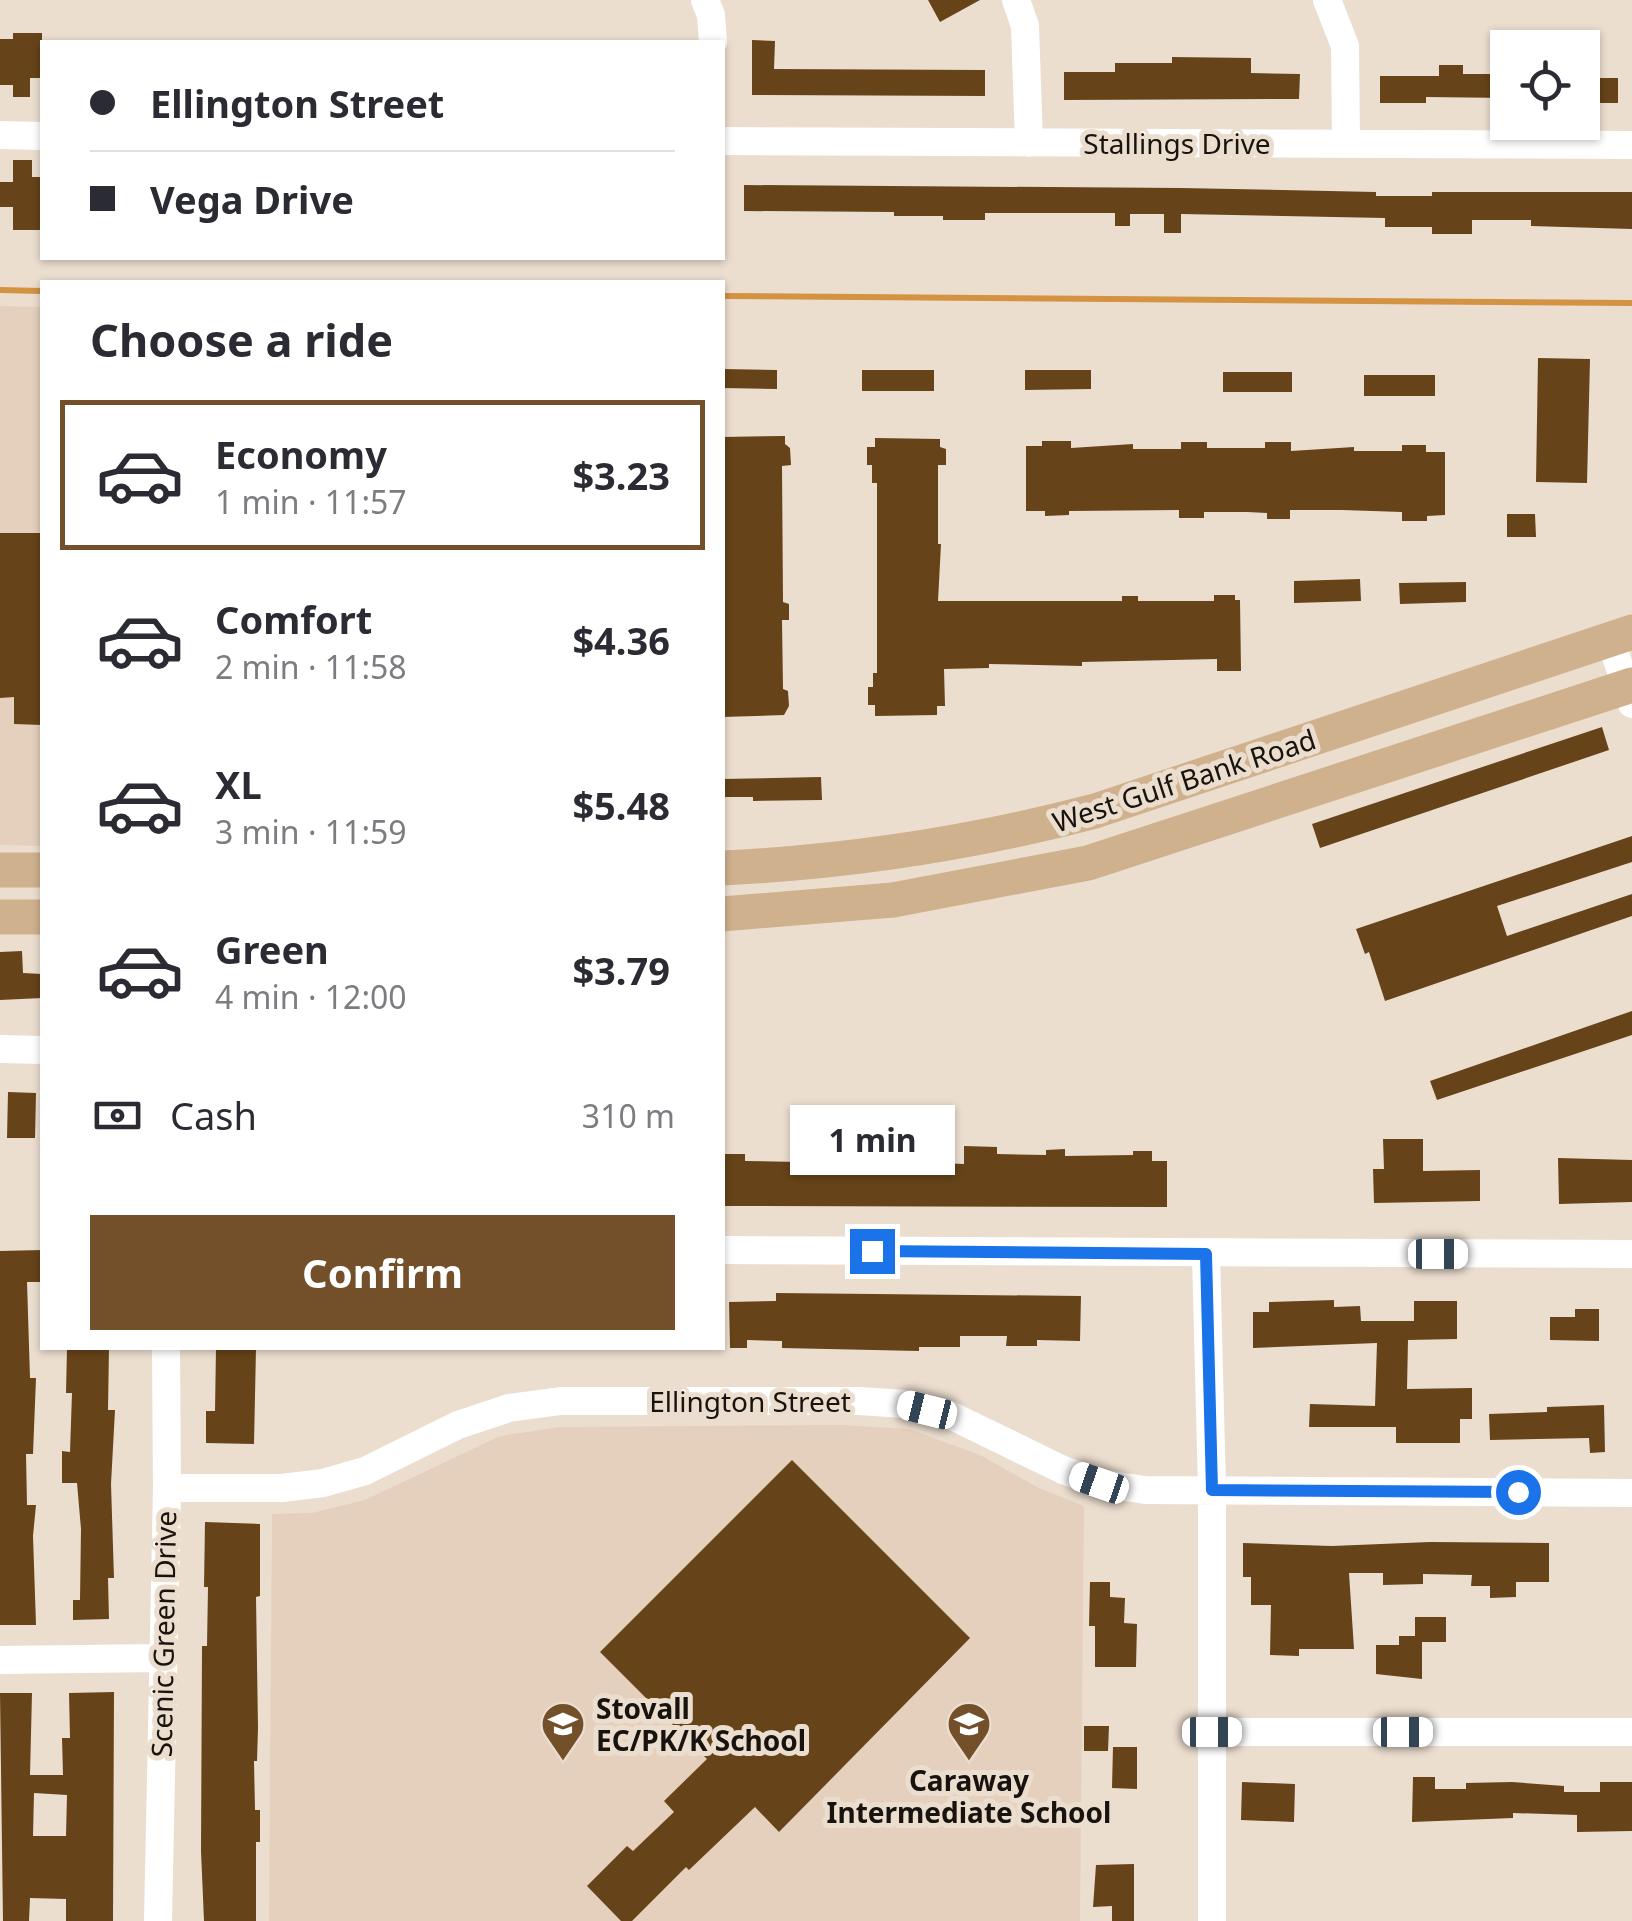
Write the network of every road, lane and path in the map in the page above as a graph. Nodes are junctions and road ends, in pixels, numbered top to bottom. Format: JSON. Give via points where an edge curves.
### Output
{"nodes":[{"id":1,"x":704,"y":0,"type":"edge"},
{"id":2,"x":1016,"y":0,"type":"edge"},
{"id":3,"x":1327,"y":0,"type":"edge"},
{"id":4,"x":712,"y":40,"type":"edge"},
{"id":5,"x":0,"y":136,"type":"edge"},
{"id":6,"x":40,"y":136,"type":"edge"},
{"id":7,"x":725,"y":141,"type":"edge"},
{"id":8,"x":1030,"y":142,"type":"junction"},
{"id":9,"x":1346,"y":144,"type":"junction"},
{"id":10,"x":1632,"y":145,"type":"edge"},
{"id":11,"x":1621,"y":635,"type":"edge"},
{"id":12,"x":1630,"y":692,"type":"edge"},
{"id":13,"x":1299,"y":744,"type":"junction"},
{"id":14,"x":1316,"y":791,"type":"junction"},
{"id":15,"x":975,"y":839,"type":"junction"},
{"id":16,"x":725,"y":868,"type":"edge"},
{"id":17,"x":0,"y":870,"type":"edge"},
{"id":18,"x":40,"y":870,"type":"edge"},
{"id":19,"x":984,"y":885,"type":"junction"},
{"id":20,"x":725,"y":914,"type":"edge"},
{"id":21,"x":0,"y":917,"type":"edge"},
{"id":22,"x":40,"y":917,"type":"edge"},
{"id":23,"x":0,"y":1049,"type":"edge"},
{"id":24,"x":40,"y":1050,"type":"edge"},
{"id":25,"x":725,"y":1250,"type":"edge"},
{"id":26,"x":1206,"y":1254,"type":"junction"},
{"id":27,"x":1632,"y":1254,"type":"edge"},
{"id":28,"x":166,"y":1350,"type":"edge"},
{"id":29,"x":167,"y":1488,"type":"junction"},
{"id":30,"x":1212,"y":1490,"type":"junction"},
{"id":31,"x":1632,"y":1493,"type":"edge"},
{"id":32,"x":162,"y":1658,"type":"junction"},
{"id":33,"x":0,"y":1660,"type":"edge"},
{"id":34,"x":1212,"y":1732,"type":"junction"},
{"id":35,"x":1632,"y":1732,"type":"edge"},
{"id":36,"x":158,"y":1921,"type":"edge"},
{"id":37,"x":1212,"y":1921,"type":"edge"}],
"edges":[{"from":1,"to":4,"type":"street"},
{"from":2,"to":8,"type":"street","via":[[1025,26]]},
{"from":3,"to":9,"type":"street","via":[[1345,46]]},
{"from":5,"to":6,"type":"street"},
{"from":7,"to":8,"type":"street","name":"Stallings Drive"},
{"from":8,"to":9,"type":"street","name":"Stallings Drive"},
{"from":9,"to":10,"type":"street","name":"Stallings Drive"},
{"from":11,"to":12,"type":"street"},
{"from":11,"to":13,"type":"main road","name":"West Gulf Bank Road"},
{"from":12,"to":14,"type":"main road","name":"West Gulf Bank Road"},
{"from":13,"to":14,"type":"main road"},
{"from":13,"to":15,"type":"main road","name":"West Gulf Bank Road","via":[[1095,810]]},
{"from":14,"to":19,"type":"main road","name":"West Gulf Bank Road","via":[[1138,849]]},
{"from":15,"to":16,"type":"main road","name":"West Gulf Bank Road","via":[[806,864]]},
{"from":15,"to":19,"type":"main road"},
{"from":17,"to":18,"type":"main road"},
{"from":19,"to":20,"type":"main road","name":"West Gulf Bank Road","via":[[823,908]]},
{"from":21,"to":22,"type":"main road"},
{"from":23,"to":24,"type":"street"},
{"from":25,"to":26,"type":"street"},
{"from":26,"to":27,"type":"street"},
{"from":26,"to":30,"type":"street"},
{"from":28,"to":29,"type":"street","name":"Scenic Green Drive"},
{"from":29,"to":30,"type":"street","name":"Ellington Street","via":[[323,1483],[509,1408],[859,1401],[950,1415],[1099,1483]]},
{"from":29,"to":32,"type":"street","name":"Scenic Green Drive"},
{"from":30,"to":31,"type":"street","name":"Ellington Street"},
{"from":30,"to":34,"type":"street"},
{"from":32,"to":33,"type":"street"},
{"from":32,"to":36,"type":"street","name":"Scenic Green Drive"},
{"from":34,"to":35,"type":"street"},
{"from":34,"to":37,"type":"street"}]}
